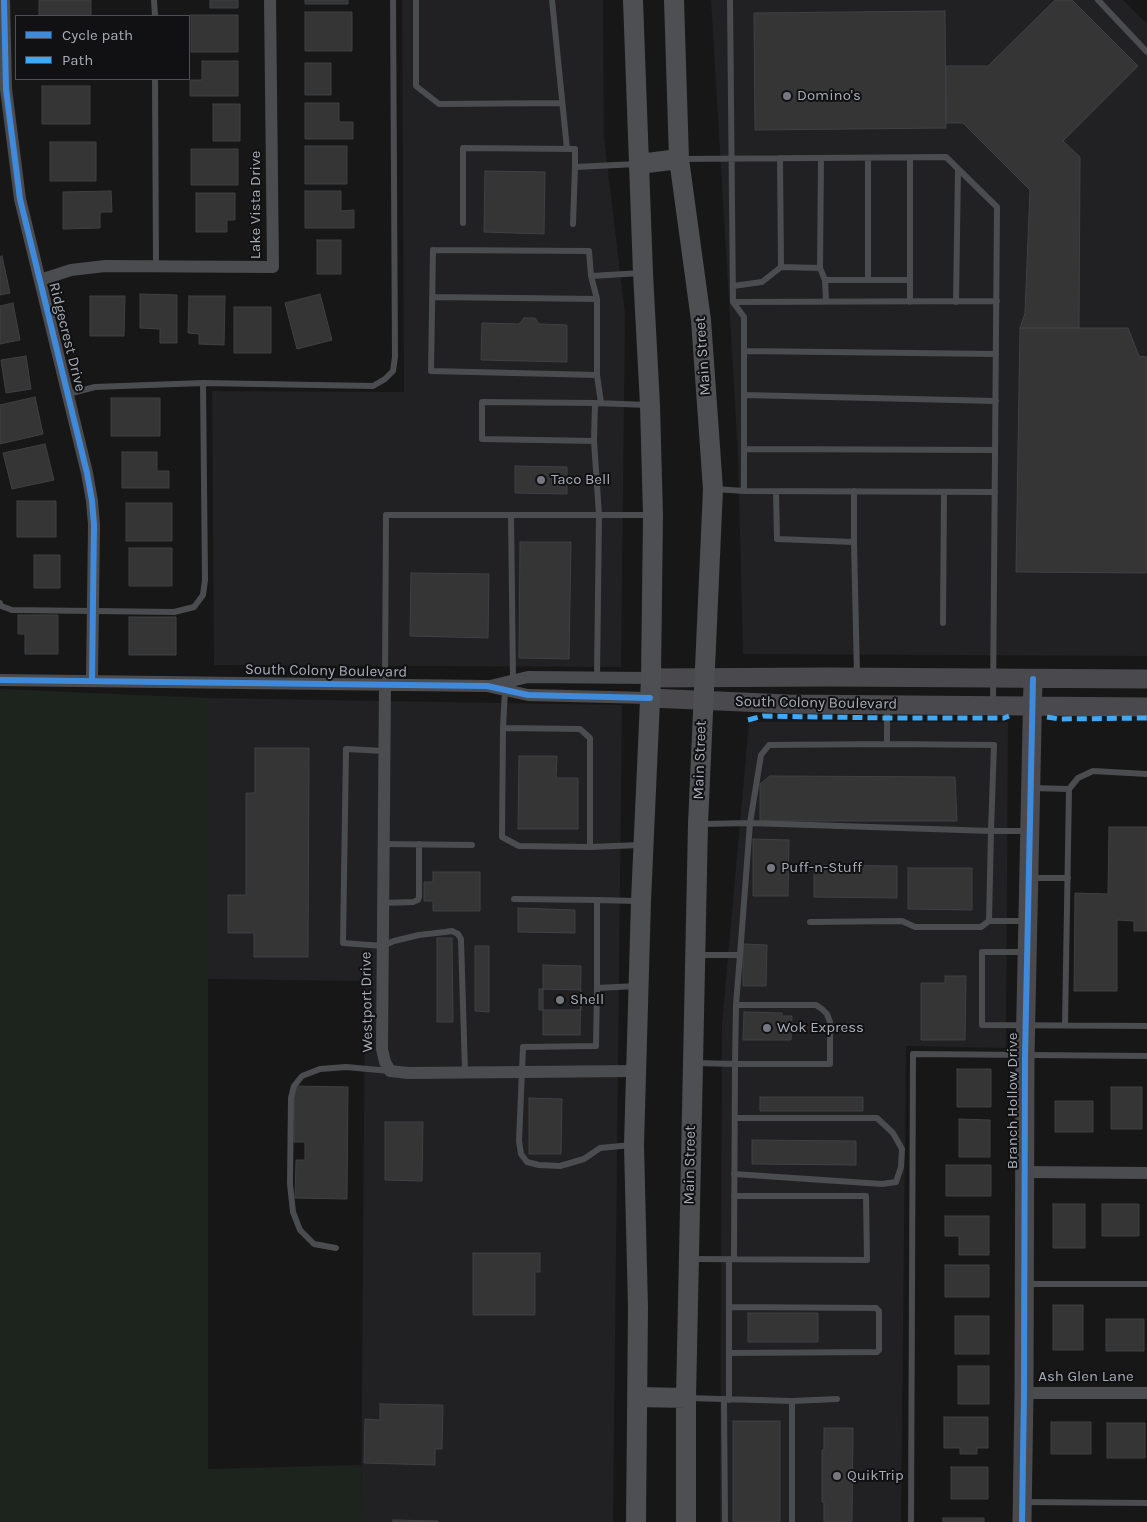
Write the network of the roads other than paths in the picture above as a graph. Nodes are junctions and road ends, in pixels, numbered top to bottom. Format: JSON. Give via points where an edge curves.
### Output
{"nodes":[{"id":1,"x":4,"y":0,"type":"edge"},
{"id":2,"x":154,"y":0,"type":"edge"},
{"id":3,"x":270,"y":0,"type":"edge"},
{"id":4,"x":393,"y":0,"type":"edge"},
{"id":5,"x":416,"y":0,"type":"edge"},
{"id":6,"x":552,"y":0,"type":"edge"},
{"id":7,"x":633,"y":0,"type":"edge"},
{"id":8,"x":674,"y":0,"type":"edge"},
{"id":9,"x":730,"y":0,"type":"edge"},
{"id":10,"x":1098,"y":0,"type":"edge"},
{"id":11,"x":154,"y":15,"type":"edge"},
{"id":12,"x":1147,"y":52,"type":"edge"},
{"id":13,"x":155,"y":80,"type":"edge"},
{"id":14,"x":562,"y":103,"type":"junction"},
{"id":15,"x":567,"y":149,"type":"junction"},
{"id":16,"x":679,"y":158,"type":"junction"},
{"id":17,"x":732,"y":158,"type":"junction"},
{"id":18,"x":780,"y":158,"type":"junction"},
{"id":19,"x":821,"y":158,"type":"junction"},
{"id":20,"x":868,"y":158,"type":"junction"},
{"id":21,"x":910,"y":158,"type":"junction"},
{"id":22,"x":639,"y":164,"type":"junction"},
{"id":23,"x":575,"y":167,"type":"junction"},
{"id":24,"x":958,"y":169,"type":"junction"},
{"id":25,"x":463,"y":223,"type":"dead end"},
{"id":26,"x":573,"y":224,"type":"dead end"},
{"id":27,"x":156,"y":266,"type":"junction"},
{"id":28,"x":781,"y":267,"type":"junction"},
{"id":29,"x":820,"y":268,"type":"junction"},
{"id":30,"x":643,"y":273,"type":"junction"},
{"id":31,"x":591,"y":276,"type":"junction"},
{"id":32,"x":40,"y":280,"type":"junction"},
{"id":33,"x":825,"y":280,"type":"junction"},
{"id":34,"x":868,"y":280,"type":"junction"},
{"id":35,"x":910,"y":280,"type":"junction"},
{"id":36,"x":733,"y":286,"type":"junction"},
{"id":37,"x":432,"y":297,"type":"junction"},
{"id":38,"x":597,"y":299,"type":"junction"},
{"id":39,"x":826,"y":301,"type":"junction"},
{"id":40,"x":997,"y":301,"type":"junction"},
{"id":41,"x":733,"y":302,"type":"junction"},
{"id":42,"x":910,"y":302,"type":"junction"},
{"id":43,"x":956,"y":302,"type":"junction"},
{"id":44,"x":744,"y":351,"type":"junction"},
{"id":45,"x":996,"y":354,"type":"junction"},
{"id":46,"x":597,"y":375,"type":"junction"},
{"id":47,"x":203,"y":383,"type":"junction"},
{"id":48,"x":68,"y":394,"type":"junction"},
{"id":49,"x":744,"y":395,"type":"junction"},
{"id":50,"x":996,"y":400,"type":"junction"},
{"id":51,"x":598,"y":403,"type":"junction"},
{"id":52,"x":650,"y":405,"type":"junction"},
{"id":53,"x":594,"y":441,"type":"junction"},
{"id":54,"x":744,"y":449,"type":"junction"},
{"id":55,"x":995,"y":450,"type":"junction"},
{"id":56,"x":712,"y":489,"type":"junction"},
{"id":57,"x":744,"y":491,"type":"junction"},
{"id":58,"x":776,"y":491,"type":"junction"},
{"id":59,"x":854,"y":491,"type":"junction"},
{"id":60,"x":944,"y":492,"type":"junction"},
{"id":61,"x":995,"y":492,"type":"junction"},
{"id":62,"x":599,"y":515,"type":"junction"},
{"id":63,"x":653,"y":515,"type":"junction"},
{"id":64,"x":511,"y":516,"type":"junction"},
{"id":65,"x":854,"y":542,"type":"junction"},
{"id":66,"x":0,"y":603,"type":"edge"},
{"id":67,"x":92,"y":612,"type":"junction"},
{"id":68,"x":943,"y":623,"type":"dead end"},
{"id":69,"x":597,"y":677,"type":"junction"},
{"id":70,"x":704,"y":677,"type":"junction"},
{"id":71,"x":857,"y":677,"type":"junction"},
{"id":72,"x":651,"y":678,"type":"junction"},
{"id":73,"x":993,"y":679,"type":"junction"},
{"id":74,"x":0,"y":680,"type":"edge"},
{"id":75,"x":92,"y":680,"type":"junction"},
{"id":76,"x":1033,"y":680,"type":"junction"},
{"id":77,"x":1147,"y":680,"type":"edge"},
{"id":78,"x":385,"y":685,"type":"junction"},
{"id":79,"x":509,"y":685,"type":"junction"},
{"id":80,"x":650,"y":698,"type":"junction"},
{"id":81,"x":703,"y":700,"type":"junction"},
{"id":82,"x":886,"y":705,"type":"junction"},
{"id":83,"x":993,"y":706,"type":"junction"},
{"id":84,"x":1033,"y":706,"type":"junction"},
{"id":85,"x":1147,"y":707,"type":"edge"},
{"id":86,"x":503,"y":728,"type":"junction"},
{"id":87,"x":887,"y":744,"type":"junction"},
{"id":88,"x":384,"y":751,"type":"junction"},
{"id":89,"x":1147,"y":774,"type":"edge"},
{"id":90,"x":1031,"y":788,"type":"junction"},
{"id":91,"x":1069,"y":789,"type":"junction"},
{"id":92,"x":750,"y":823,"type":"junction"},
{"id":93,"x":698,"y":824,"type":"junction"},
{"id":94,"x":991,"y":831,"type":"junction"},
{"id":95,"x":1030,"y":831,"type":"junction"},
{"id":96,"x":384,"y":844,"type":"junction"},
{"id":97,"x":419,"y":844,"type":"junction"},
{"id":98,"x":472,"y":845,"type":"dead end"},
{"id":99,"x":644,"y":845,"type":"junction"},
{"id":100,"x":590,"y":847,"type":"junction"},
{"id":101,"x":1029,"y":878,"type":"junction"},
{"id":102,"x":1068,"y":878,"type":"junction"},
{"id":103,"x":514,"y":898,"type":"dead end"},
{"id":104,"x":597,"y":900,"type":"junction"},
{"id":105,"x":641,"y":901,"type":"junction"},
{"id":106,"x":383,"y":903,"type":"junction"},
{"id":107,"x":989,"y":921,"type":"junction"},
{"id":108,"x":810,"y":922,"type":"dead end"},
{"id":109,"x":1028,"y":922,"type":"junction"},
{"id":110,"x":383,"y":946,"type":"junction"},
{"id":111,"x":1028,"y":952,"type":"junction"},
{"id":112,"x":694,"y":956,"type":"junction"},
{"id":113,"x":740,"y":956,"type":"junction"},
{"id":114,"x":638,"y":986,"type":"junction"},
{"id":115,"x":597,"y":988,"type":"junction"},
{"id":116,"x":736,"y":1005,"type":"junction"},
{"id":117,"x":1065,"y":1024,"type":"junction"},
{"id":118,"x":1026,"y":1025,"type":"junction"},
{"id":119,"x":1147,"y":1026,"type":"edge"},
{"id":120,"x":1025,"y":1056,"type":"junction"},
{"id":121,"x":1147,"y":1056,"type":"edge"},
{"id":122,"x":692,"y":1063,"type":"junction"},
{"id":123,"x":736,"y":1064,"type":"junction"},
{"id":124,"x":390,"y":1071,"type":"junction"},
{"id":125,"x":635,"y":1071,"type":"junction"},
{"id":126,"x":465,"y":1072,"type":"junction"},
{"id":127,"x":522,"y":1072,"type":"junction"},
{"id":128,"x":735,"y":1118,"type":"junction"},
{"id":129,"x":634,"y":1145,"type":"junction"},
{"id":130,"x":1025,"y":1172,"type":"junction"},
{"id":131,"x":1147,"y":1173,"type":"edge"},
{"id":132,"x":734,"y":1174,"type":"junction"},
{"id":133,"x":734,"y":1196,"type":"junction"},
{"id":134,"x":336,"y":1248,"type":"dead end"},
{"id":135,"x":689,"y":1258,"type":"junction"},
{"id":136,"x":731,"y":1259,"type":"junction"},
{"id":137,"x":1024,"y":1284,"type":"junction"},
{"id":138,"x":1147,"y":1284,"type":"edge"},
{"id":139,"x":729,"y":1307,"type":"junction"},
{"id":140,"x":729,"y":1353,"type":"junction"},
{"id":141,"x":1024,"y":1393,"type":"junction"},
{"id":142,"x":1147,"y":1393,"type":"edge"},
{"id":143,"x":638,"y":1397,"type":"junction"},
{"id":144,"x":686,"y":1398,"type":"junction"},
{"id":145,"x":836,"y":1399,"type":"dead end"},
{"id":146,"x":727,"y":1400,"type":"junction"},
{"id":147,"x":792,"y":1401,"type":"junction"},
{"id":148,"x":1023,"y":1502,"type":"junction"},
{"id":149,"x":1147,"y":1503,"type":"edge"},
{"id":150,"x":636,"y":1522,"type":"edge"},
{"id":151,"x":686,"y":1522,"type":"edge"},
{"id":152,"x":725,"y":1522,"type":"edge"},
{"id":153,"x":792,"y":1522,"type":"edge"},
{"id":154,"x":911,"y":1522,"type":"edge"},
{"id":155,"x":1022,"y":1522,"type":"edge"}],
"edges":[{"from":1,"to":32,"type":"street","name":"Ridgecrest Drive","via":[[6,90],[20,199]]},
{"from":2,"to":11,"type":"lane"},
{"from":3,"to":27,"type":"street","name":"Lake Vista Drive","via":[[273,267]]},
{"from":4,"to":47,"type":"lane","via":[[396,357],[392,371],[385,380],[372,386]]},
{"from":5,"to":14,"type":"lane","via":[[416,86],[439,104]]},
{"from":6,"to":14,"type":"lane"},
{"from":7,"to":22,"type":"main road"},
{"from":8,"to":16,"type":"main road","name":"Main Street"},
{"from":9,"to":17,"type":"lane"},
{"from":10,"to":12,"type":"lane"},
{"from":13,"to":27,"type":"lane"},
{"from":14,"to":15,"type":"lane"},
{"from":15,"to":23,"type":"lane","via":[[575,149]]},
{"from":15,"to":25,"type":"lane","via":[[463,148]]},
{"from":16,"to":17,"type":"lane"},
{"from":16,"to":22,"type":"main road"},
{"from":16,"to":56,"type":"main road","name":"Main Street","via":[[701,320]]},
{"from":17,"to":18,"type":"lane"},
{"from":17,"to":36,"type":"lane"},
{"from":18,"to":19,"type":"lane"},
{"from":18,"to":28,"type":"lane"},
{"from":19,"to":20,"type":"lane"},
{"from":19,"to":29,"type":"lane"},
{"from":20,"to":21,"type":"lane"},
{"from":20,"to":34,"type":"lane"},
{"from":21,"to":24,"type":"lane","via":[[946,158]]},
{"from":21,"to":35,"type":"lane"},
{"from":22,"to":23,"type":"lane"},
{"from":22,"to":30,"type":"main road"},
{"from":23,"to":26,"type":"lane"},
{"from":24,"to":40,"type":"lane","via":[[997,207]]},
{"from":24,"to":43,"type":"lane"},
{"from":27,"to":32,"type":"street","name":"Lake Vista Drive","via":[[80,269]]},
{"from":28,"to":29,"type":"lane"},
{"from":28,"to":36,"type":"lane","via":[[762,282]]},
{"from":29,"to":33,"type":"lane"},
{"from":30,"to":31,"type":"lane"},
{"from":30,"to":52,"type":"main road"},
{"from":31,"to":37,"type":"lane","via":[[589,250],[433,250]]},
{"from":31,"to":38,"type":"lane"},
{"from":32,"to":48,"type":"street","name":"Ridgecrest Drive"},
{"from":33,"to":34,"type":"lane"},
{"from":33,"to":39,"type":"lane"},
{"from":34,"to":35,"type":"lane"},
{"from":35,"to":42,"type":"lane"},
{"from":36,"to":41,"type":"lane"},
{"from":37,"to":38,"type":"lane"},
{"from":37,"to":46,"type":"lane","via":[[431,371]]},
{"from":38,"to":46,"type":"lane"},
{"from":39,"to":41,"type":"lane"},
{"from":39,"to":42,"type":"lane"},
{"from":40,"to":43,"type":"lane"},
{"from":40,"to":45,"type":"lane"},
{"from":41,"to":44,"type":"lane","via":[[744,317]]},
{"from":42,"to":43,"type":"lane"},
{"from":44,"to":45,"type":"lane"},
{"from":44,"to":49,"type":"lane"},
{"from":45,"to":50,"type":"lane"},
{"from":46,"to":51,"type":"lane"},
{"from":47,"to":48,"type":"lane","via":[[95,387]]},
{"from":47,"to":67,"type":"lane","via":[[203,595],[194,607],[174,612]]},
{"from":48,"to":67,"type":"street","name":"Ridgecrest Drive","via":[[92,501]]},
{"from":49,"to":50,"type":"lane"},
{"from":49,"to":54,"type":"lane"},
{"from":50,"to":55,"type":"lane"},
{"from":51,"to":52,"type":"lane"},
{"from":51,"to":53,"type":"lane"},
{"from":51,"to":53,"type":"lane","via":[[482,402],[482,439]]},
{"from":52,"to":63,"type":"main road"},
{"from":53,"to":62,"type":"lane"},
{"from":54,"to":55,"type":"lane"},
{"from":54,"to":57,"type":"lane"},
{"from":55,"to":61,"type":"lane"},
{"from":56,"to":57,"type":"lane"},
{"from":56,"to":70,"type":"main road","name":"Main Street"},
{"from":57,"to":58,"type":"lane"},
{"from":58,"to":59,"type":"lane"},
{"from":58,"to":65,"type":"lane","via":[[777,539]]},
{"from":59,"to":60,"type":"lane"},
{"from":59,"to":65,"type":"lane"},
{"from":60,"to":61,"type":"lane"},
{"from":60,"to":68,"type":"lane"},
{"from":61,"to":73,"type":"lane"},
{"from":62,"to":63,"type":"lane"},
{"from":62,"to":64,"type":"lane"},
{"from":62,"to":69,"type":"lane"},
{"from":63,"to":72,"type":"main road"},
{"from":64,"to":78,"type":"lane","via":[[386,515]]},
{"from":64,"to":79,"type":"lane"},
{"from":65,"to":71,"type":"lane"},
{"from":66,"to":67,"type":"lane","via":[[12,610]]},
{"from":67,"to":75,"type":"street","name":"Ridgecrest Drive"},
{"from":69,"to":72,"type":"street","name":"South Colony Boulevard"},
{"from":69,"to":79,"type":"street","name":"South Colony Boulevard","via":[[528,677]]},
{"from":70,"to":71,"type":"main road","name":"South Colony Boulevard"},
{"from":70,"to":72,"type":"main road","name":"South Colony Boulevard"},
{"from":70,"to":81,"type":"main road","name":"Main Street"},
{"from":71,"to":73,"type":"main road","name":"South Colony Boulevard"},
{"from":72,"to":80,"type":"main road"},
{"from":73,"to":76,"type":"main road","name":"South Colony Boulevard"},
{"from":73,"to":83,"type":"lane"},
{"from":74,"to":75,"type":"street","name":"South Colony Boulevard"},
{"from":75,"to":78,"type":"street","name":"South Colony Boulevard"},
{"from":76,"to":77,"type":"main road","name":"South Colony Boulevard"},
{"from":76,"to":84,"type":"main road","name":"Branch Hollow Drive"},
{"from":78,"to":79,"type":"street","name":"South Colony Boulevard"},
{"from":78,"to":88,"type":"street","name":"Westport Drive"},
{"from":79,"to":80,"type":"street","name":"South Colony Boulevard","via":[[528,695]]},
{"from":79,"to":86,"type":"lane"},
{"from":80,"to":81,"type":"main road","name":"South Colony Boulevard"},
{"from":80,"to":99,"type":"main road"},
{"from":81,"to":82,"type":"main road","name":"South Colony Boulevard"},
{"from":81,"to":93,"type":"main road","name":"Main Street"},
{"from":82,"to":83,"type":"main road","name":"South Colony Boulevard"},
{"from":82,"to":87,"type":"lane"},
{"from":83,"to":84,"type":"main road","name":"South Colony Boulevard"},
{"from":84,"to":85,"type":"main road","name":"South Colony Boulevard"},
{"from":84,"to":90,"type":"main road","name":"Branch Hollow Drive"},
{"from":86,"to":100,"type":"lane","via":[[502,836],[519,846]]},
{"from":86,"to":100,"type":"lane","via":[[580,729],[590,738]]},
{"from":87,"to":92,"type":"lane","via":[[769,745],[761,755]]},
{"from":87,"to":94,"type":"lane","via":[[994,745]]},
{"from":88,"to":96,"type":"street","name":"Westport Drive"},
{"from":88,"to":110,"type":"lane","via":[[346,749],[343,943]]},
{"from":89,"to":91,"type":"lane","via":[[1093,771],[1078,778]]},
{"from":90,"to":91,"type":"lane"},
{"from":90,"to":95,"type":"main road","name":"Branch Hollow Drive"},
{"from":91,"to":102,"type":"lane"},
{"from":92,"to":93,"type":"lane"},
{"from":92,"to":94,"type":"lane"},
{"from":92,"to":113,"type":"lane"},
{"from":93,"to":112,"type":"main road","name":"Main Street"},
{"from":94,"to":95,"type":"lane"},
{"from":94,"to":107,"type":"lane"},
{"from":95,"to":101,"type":"main road","name":"Branch Hollow Drive"},
{"from":96,"to":97,"type":"lane"},
{"from":96,"to":106,"type":"street","name":"Westport Drive"},
{"from":97,"to":98,"type":"lane"},
{"from":97,"to":106,"type":"lane","via":[[419,897],[413,902]]},
{"from":99,"to":100,"type":"lane"},
{"from":99,"to":105,"type":"main road"},
{"from":101,"to":102,"type":"lane"},
{"from":101,"to":109,"type":"main road","name":"Branch Hollow Drive"},
{"from":102,"to":117,"type":"lane"},
{"from":103,"to":104,"type":"lane"},
{"from":104,"to":105,"type":"lane"},
{"from":104,"to":115,"type":"lane"},
{"from":105,"to":114,"type":"main road"},
{"from":106,"to":110,"type":"street","name":"Westport Drive"},
{"from":107,"to":108,"type":"lane","via":[[981,927],[915,927],[902,922]]},
{"from":107,"to":109,"type":"lane"},
{"from":109,"to":111,"type":"main road","name":"Branch Hollow Drive"},
{"from":110,"to":124,"type":"street","name":"Westport Drive","via":[[382,1048]]},
{"from":110,"to":126,"type":"lane","via":[[419,935],[458,934],[461,939]]},
{"from":111,"to":118,"type":"main road","name":"Branch Hollow Drive"},
{"from":111,"to":118,"type":"lane","via":[[982,952],[982,1024]]},
{"from":112,"to":113,"type":"lane"},
{"from":112,"to":122,"type":"main road","name":"Main Street"},
{"from":113,"to":116,"type":"lane"},
{"from":114,"to":115,"type":"lane"},
{"from":114,"to":125,"type":"main road"},
{"from":115,"to":127,"type":"lane","via":[[596,1046],[523,1047]]},
{"from":116,"to":123,"type":"lane"},
{"from":116,"to":123,"type":"lane","via":[[816,1005],[828,1014],[830,1022],[830,1064]]},
{"from":117,"to":118,"type":"lane"},
{"from":117,"to":119,"type":"lane"},
{"from":118,"to":120,"type":"main road","name":"Branch Hollow Drive"},
{"from":120,"to":121,"type":"lane"},
{"from":120,"to":130,"type":"main road","name":"Branch Hollow Drive"},
{"from":120,"to":154,"type":"lane","via":[[913,1054]]},
{"from":122,"to":123,"type":"lane"},
{"from":122,"to":135,"type":"main road","name":"Main Street"},
{"from":123,"to":128,"type":"lane"},
{"from":124,"to":126,"type":"street"},
{"from":124,"to":134,"type":"lane","via":[[346,1067],[320,1069],[302,1076],[294,1086],[290,1176],[294,1212],[300,1230],[314,1244]]},
{"from":125,"to":127,"type":"street"},
{"from":125,"to":129,"type":"main road"},
{"from":126,"to":127,"type":"street"},
{"from":127,"to":129,"type":"lane","via":[[519,1141],[521,1154],[527,1162],[560,1166],[584,1159],[600,1148]]},
{"from":128,"to":132,"type":"lane"},
{"from":128,"to":132,"type":"lane","via":[[876,1118],[893,1133],[902,1149],[896,1182],[882,1184]]},
{"from":129,"to":143,"type":"main road"},
{"from":130,"to":131,"type":"street"},
{"from":130,"to":137,"type":"main road","name":"Branch Hollow Drive"},
{"from":132,"to":133,"type":"lane"},
{"from":133,"to":136,"type":"lane"},
{"from":133,"to":136,"type":"lane","via":[[866,1196],[867,1260]]},
{"from":135,"to":136,"type":"lane"},
{"from":135,"to":144,"type":"main road","name":"Main Street"},
{"from":136,"to":139,"type":"lane"},
{"from":137,"to":138,"type":"lane"},
{"from":137,"to":141,"type":"main road","name":"Branch Hollow Drive"},
{"from":139,"to":140,"type":"lane"},
{"from":139,"to":140,"type":"lane","via":[[880,1310],[877,1352]]},
{"from":140,"to":146,"type":"lane"},
{"from":141,"to":142,"type":"street","name":"Ash Glen Lane"},
{"from":141,"to":148,"type":"main road","name":"Branch Hollow Drive"},
{"from":143,"to":144,"type":"main road"},
{"from":143,"to":150,"type":"main road"},
{"from":144,"to":146,"type":"lane"},
{"from":144,"to":151,"type":"main road","name":"Main Street"},
{"from":145,"to":147,"type":"lane"},
{"from":146,"to":147,"type":"lane"},
{"from":146,"to":152,"type":"lane"},
{"from":147,"to":153,"type":"lane"},
{"from":148,"to":149,"type":"lane"},
{"from":148,"to":155,"type":"main road","name":"Branch Hollow Drive"}]}
